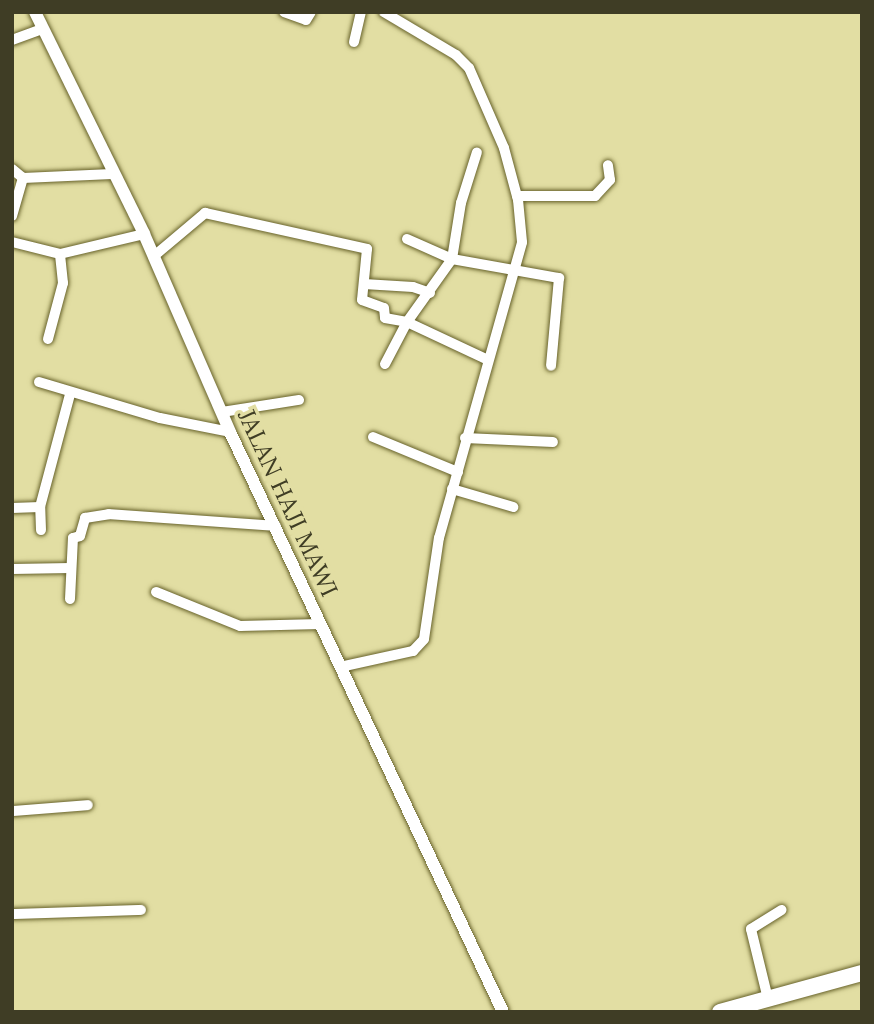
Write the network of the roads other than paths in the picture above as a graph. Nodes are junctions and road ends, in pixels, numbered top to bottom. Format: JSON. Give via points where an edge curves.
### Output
{"nodes":[{"id":1,"x":34,"y":12,"type":"edge"},
{"id":2,"x":284,"y":12,"type":"edge"},
{"id":3,"x":311,"y":12,"type":"edge"},
{"id":4,"x":361,"y":12,"type":"edge"},
{"id":5,"x":384,"y":12,"type":"edge"},
{"id":6,"x":400,"y":16,"type":"edge"},
{"id":7,"x":42,"y":29,"type":"junction"},
{"id":8,"x":12,"y":40,"type":"edge"},
{"id":9,"x":354,"y":42,"type":"dead end"},
{"id":10,"x":477,"y":152,"type":"dead end"},
{"id":11,"x":608,"y":165,"type":"dead end"},
{"id":12,"x":12,"y":169,"type":"edge"},
{"id":13,"x":112,"y":174,"type":"junction"},
{"id":14,"x":23,"y":178,"type":"junction"},
{"id":15,"x":517,"y":195,"type":"junction"},
{"id":16,"x":12,"y":216,"type":"edge"},
{"id":17,"x":144,"y":234,"type":"junction"},
{"id":18,"x":407,"y":239,"type":"dead end"},
{"id":19,"x":12,"y":242,"type":"edge"},
{"id":20,"x":60,"y":254,"type":"junction"},
{"id":21,"x":154,"y":256,"type":"junction"},
{"id":22,"x":452,"y":259,"type":"junction"},
{"id":23,"x":516,"y":271,"type":"junction"},
{"id":24,"x":364,"y":284,"type":"junction"},
{"id":25,"x":430,"y":293,"type":"junction"},
{"id":26,"x":407,"y":322,"type":"junction"},
{"id":27,"x":48,"y":339,"type":"dead end"},
{"id":28,"x":488,"y":360,"type":"junction"},
{"id":29,"x":385,"y":364,"type":"dead end"},
{"id":30,"x":551,"y":366,"type":"dead end"},
{"id":31,"x":38,"y":382,"type":"dead end"},
{"id":32,"x":69,"y":394,"type":"junction"},
{"id":33,"x":299,"y":400,"type":"dead end"},
{"id":34,"x":222,"y":412,"type":"junction"},
{"id":35,"x":230,"y":432,"type":"junction"},
{"id":36,"x":373,"y":438,"type":"dead end"},
{"id":37,"x":465,"y":438,"type":"junction"},
{"id":38,"x":552,"y":442,"type":"dead end"},
{"id":39,"x":458,"y":472,"type":"junction"},
{"id":40,"x":452,"y":489,"type":"junction"},
{"id":41,"x":40,"y":507,"type":"junction"},
{"id":42,"x":513,"y":507,"type":"dead end"},
{"id":43,"x":12,"y":508,"type":"edge"},
{"id":44,"x":276,"y":526,"type":"junction"},
{"id":45,"x":41,"y":530,"type":"dead end"},
{"id":46,"x":71,"y":568,"type":"junction"},
{"id":47,"x":12,"y":569,"type":"edge"},
{"id":48,"x":156,"y":592,"type":"dead end"},
{"id":49,"x":70,"y":599,"type":"dead end"},
{"id":50,"x":320,"y":624,"type":"junction"},
{"id":51,"x":340,"y":667,"type":"junction"},
{"id":52,"x":89,"y":804,"type":"dead end"},
{"id":53,"x":12,"y":811,"type":"edge"},
{"id":54,"x":781,"y":910,"type":"dead end"},
{"id":55,"x":141,"y":911,"type":"dead end"},
{"id":56,"x":12,"y":914,"type":"edge"},
{"id":57,"x":862,"y":973,"type":"edge"},
{"id":58,"x":768,"y":999,"type":"junction"},
{"id":59,"x":503,"y":1012,"type":"edge"},
{"id":60,"x":720,"y":1012,"type":"edge"}],
"edges":[{"from":1,"to":7,"type":"street","name":"JALAN HAJI MAWI"},
{"from":2,"to":3,"type":"street","via":[[306,20]]},
{"from":4,"to":9,"type":"street"},
{"from":5,"to":6,"type":"street"},
{"from":6,"to":15,"type":"street","via":[[469,68],[504,148]]},
{"from":7,"to":8,"type":"street"},
{"from":7,"to":13,"type":"street","name":"JALAN HAJI MAWI"},
{"from":10,"to":22,"type":"street","via":[[461,203]]},
{"from":11,"to":15,"type":"street","via":[[610,180],[595,196]]},
{"from":12,"to":14,"type":"street"},
{"from":13,"to":14,"type":"street"},
{"from":13,"to":17,"type":"street","name":"JALAN HAJI MAWI"},
{"from":14,"to":16,"type":"street"},
{"from":15,"to":23,"type":"street","via":[[522,242]]},
{"from":17,"to":20,"type":"street"},
{"from":17,"to":21,"type":"street","name":"JALAN HAJI MAWI"},
{"from":18,"to":22,"type":"street"},
{"from":19,"to":20,"type":"street"},
{"from":20,"to":27,"type":"street","via":[[64,283]]},
{"from":21,"to":24,"type":"street","via":[[205,213],[213,214],[368,249]]},
{"from":21,"to":34,"type":"street","name":"JALAN HAJI MAWI"},
{"from":22,"to":23,"type":"street"},
{"from":22,"to":25,"type":"street"},
{"from":23,"to":28,"type":"street"},
{"from":23,"to":30,"type":"street","via":[[560,279]]},
{"from":24,"to":25,"type":"street","via":[[413,287]]},
{"from":24,"to":26,"type":"street","via":[[362,300],[384,308],[385,318]]},
{"from":25,"to":26,"type":"street"},
{"from":26,"to":28,"type":"street"},
{"from":26,"to":29,"type":"street"},
{"from":28,"to":37,"type":"street"},
{"from":31,"to":32,"type":"street"},
{"from":32,"to":35,"type":"street"},
{"from":32,"to":41,"type":"street"},
{"from":33,"to":34,"type":"street"},
{"from":34,"to":35,"type":"street","name":"JALAN HAJI MAWI"},
{"from":35,"to":44,"type":"street","name":"JALAN HAJI MAWI"},
{"from":36,"to":39,"type":"street"},
{"from":37,"to":38,"type":"street"},
{"from":37,"to":39,"type":"street"},
{"from":39,"to":40,"type":"street"},
{"from":40,"to":42,"type":"street"},
{"from":40,"to":51,"type":"street","via":[[419,648]]},
{"from":41,"to":43,"type":"street"},
{"from":41,"to":45,"type":"street"},
{"from":44,"to":46,"type":"street","via":[[109,514],[81,521],[80,536],[73,538]]},
{"from":44,"to":50,"type":"street","name":"JALAN HAJI MAWI"},
{"from":46,"to":47,"type":"street"},
{"from":46,"to":49,"type":"street"},
{"from":48,"to":50,"type":"street","via":[[240,626]]},
{"from":50,"to":51,"type":"street","name":"JALAN HAJI MAWI"},
{"from":51,"to":59,"type":"street","name":"JALAN HAJI MAWI"},
{"from":52,"to":53,"type":"street"},
{"from":54,"to":58,"type":"street","via":[[751,929]]},
{"from":55,"to":56,"type":"street"},
{"from":57,"to":58,"type":"main road"},
{"from":58,"to":60,"type":"main road"}]}
